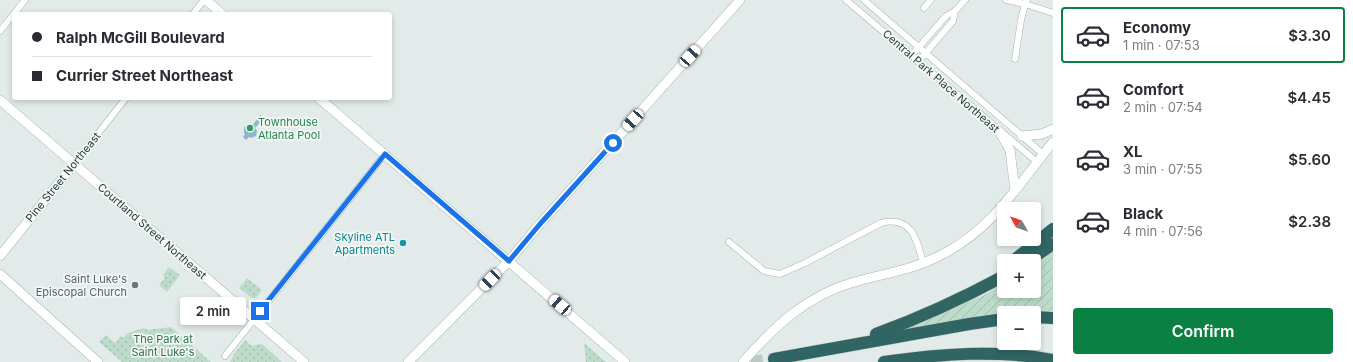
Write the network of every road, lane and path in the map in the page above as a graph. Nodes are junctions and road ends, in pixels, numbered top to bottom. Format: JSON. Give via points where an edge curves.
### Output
{"nodes":[{"id":1,"x":25,"y":0,"type":"edge"},
{"id":2,"x":205,"y":0,"type":"edge"},
{"id":3,"x":740,"y":0,"type":"edge"},
{"id":4,"x":846,"y":0,"type":"edge"},
{"id":5,"x":864,"y":0,"type":"edge"},
{"id":6,"x":931,"y":0,"type":"edge"},
{"id":7,"x":965,"y":0,"type":"edge"},
{"id":8,"x":1006,"y":0,"type":"edge"},
{"id":9,"x":1026,"y":2,"type":"edge"},
{"id":10,"x":924,"y":8,"type":"dead end"},
{"id":11,"x":955,"y":11,"type":"junction"},
{"id":12,"x":15,"y":12,"type":"edge"},
{"id":13,"x":195,"y":12,"type":"edge"},
{"id":14,"x":220,"y":12,"type":"edge"},
{"id":15,"x":1053,"y":13,"type":"edge"},
{"id":16,"x":12,"y":16,"type":"edge"},
{"id":17,"x":0,"y":31,"type":"edge"},
{"id":18,"x":919,"y":47,"type":"junction"},
{"id":19,"x":926,"y":53,"type":"junction"},
{"id":20,"x":911,"y":56,"type":"junction"},
{"id":21,"x":1015,"y":59,"type":"dead end"},
{"id":22,"x":918,"y":62,"type":"junction"},
{"id":23,"x":0,"y":100,"type":"edge"},
{"id":24,"x":124,"y":100,"type":"edge"},
{"id":25,"x":321,"y":100,"type":"edge"},
{"id":26,"x":1053,"y":129,"type":"edge"},
{"id":27,"x":999,"y":131,"type":"junction"},
{"id":28,"x":1022,"y":136,"type":"junction"},
{"id":29,"x":1053,"y":142,"type":"edge"},
{"id":30,"x":385,"y":154,"type":"junction"},
{"id":31,"x":1043,"y":154,"type":"junction"},
{"id":32,"x":1037,"y":162,"type":"junction"},
{"id":33,"x":74,"y":164,"type":"junction"},
{"id":34,"x":1015,"y":191,"type":"junction"},
{"id":35,"x":1053,"y":229,"type":"edge"},
{"id":36,"x":729,"y":242,"type":"dead end"},
{"id":37,"x":1053,"y":244,"type":"edge"},
{"id":38,"x":1022,"y":254,"type":"edge"},
{"id":39,"x":1038,"y":254,"type":"edge"},
{"id":40,"x":0,"y":256,"type":"edge"},
{"id":41,"x":509,"y":261,"type":"junction"},
{"id":42,"x":923,"y":263,"type":"junction"},
{"id":43,"x":997,"y":273,"type":"edge"},
{"id":44,"x":0,"y":274,"type":"edge"},
{"id":45,"x":997,"y":279,"type":"edge"},
{"id":46,"x":971,"y":292,"type":"junction"},
{"id":47,"x":1041,"y":317,"type":"edge"},
{"id":48,"x":1053,"y":318,"type":"edge"},
{"id":49,"x":254,"y":319,"type":"junction"},
{"id":50,"x":997,"y":320,"type":"edge"},
{"id":51,"x":840,"y":347,"type":"junction"},
{"id":52,"x":225,"y":356,"type":"dead end"},
{"id":53,"x":746,"y":358,"type":"edge"},
{"id":54,"x":774,"y":359,"type":"dead end"},
{"id":55,"x":1053,"y":360,"type":"edge"},
{"id":56,"x":98,"y":362,"type":"edge"},
{"id":57,"x":304,"y":362,"type":"edge"},
{"id":58,"x":408,"y":362,"type":"edge"},
{"id":59,"x":625,"y":362,"type":"edge"},
{"id":60,"x":884,"y":362,"type":"edge"}],
"edges":[{"from":1,"to":12,"type":"street"},
{"from":2,"to":13,"type":"street"},
{"from":2,"to":14,"type":"main road"},
{"from":3,"to":41,"type":"main road"},
{"from":4,"to":20,"type":"street","name":"Central Park Place Northeast"},
{"from":5,"to":18,"type":"street","name":"Central Park Place Northeast"},
{"from":6,"to":10,"type":"street"},
{"from":7,"to":11,"type":"street"},
{"from":8,"to":9,"type":"street"},
{"from":9,"to":15,"type":"street"},
{"from":9,"to":21,"type":"street"},
{"from":11,"to":18,"type":"street","via":[[946,16]]},
{"from":11,"to":19,"type":"street","via":[[953,21]]},
{"from":16,"to":17,"type":"street"},
{"from":18,"to":19,"type":"street","name":"Central Park Place Northeast"},
{"from":18,"to":20,"type":"street"},
{"from":19,"to":22,"type":"street"},
{"from":19,"to":28,"type":"street","name":"Central Park Place Northeast"},
{"from":20,"to":22,"type":"street","name":"Central Park Place Northeast"},
{"from":22,"to":27,"type":"street","name":"Central Park Place Northeast"},
{"from":23,"to":33,"type":"main road","name":"Courtland Street Northeast"},
{"from":24,"to":33,"type":"street","name":"Pine Street Northeast"},
{"from":25,"to":30,"type":"main road"},
{"from":26,"to":28,"type":"main road","via":[[1042,134]]},
{"from":27,"to":32,"type":"street","name":"Central Park Place Northeast"},
{"from":27,"to":34,"type":"main road","via":[[1010,150]]},
{"from":28,"to":31,"type":"street","name":"Central Park Place Northeast"},
{"from":29,"to":31,"type":"main road"},
{"from":30,"to":41,"type":"main road"},
{"from":30,"to":49,"type":"street"},
{"from":31,"to":32,"type":"main road"},
{"from":32,"to":34,"type":"main road"},
{"from":33,"to":40,"type":"main road","name":"Pine Street Northeast"},
{"from":33,"to":49,"type":"main road","name":"Courtland Street Northeast"},
{"from":34,"to":42,"type":"main road","via":[[994,217],[970,237]]},
{"from":35,"to":38,"type":"highway"},
{"from":36,"to":42,"type":"street","via":[[764,271],[780,274],[881,223],[895,221],[903,223],[914,234]]},
{"from":37,"to":39,"type":"highway"},
{"from":41,"to":58,"type":"main road"},
{"from":41,"to":59,"type":"main road"},
{"from":42,"to":53,"type":"main road","via":[[835,288],[812,300],[776,327]]},
{"from":43,"to":46,"type":"highway"},
{"from":44,"to":56,"type":"main road"},
{"from":45,"to":46,"type":"highway"},
{"from":46,"to":51,"type":"highway","via":[[897,327]]},
{"from":47,"to":48,"type":"highway"},
{"from":49,"to":52,"type":"street"},
{"from":49,"to":57,"type":"main road","name":"Courtland Street Northeast"},
{"from":50,"to":51,"type":"highway"},
{"from":51,"to":54,"type":"highway"},
{"from":55,"to":60,"type":"highway","via":[[974,354]]}]}
